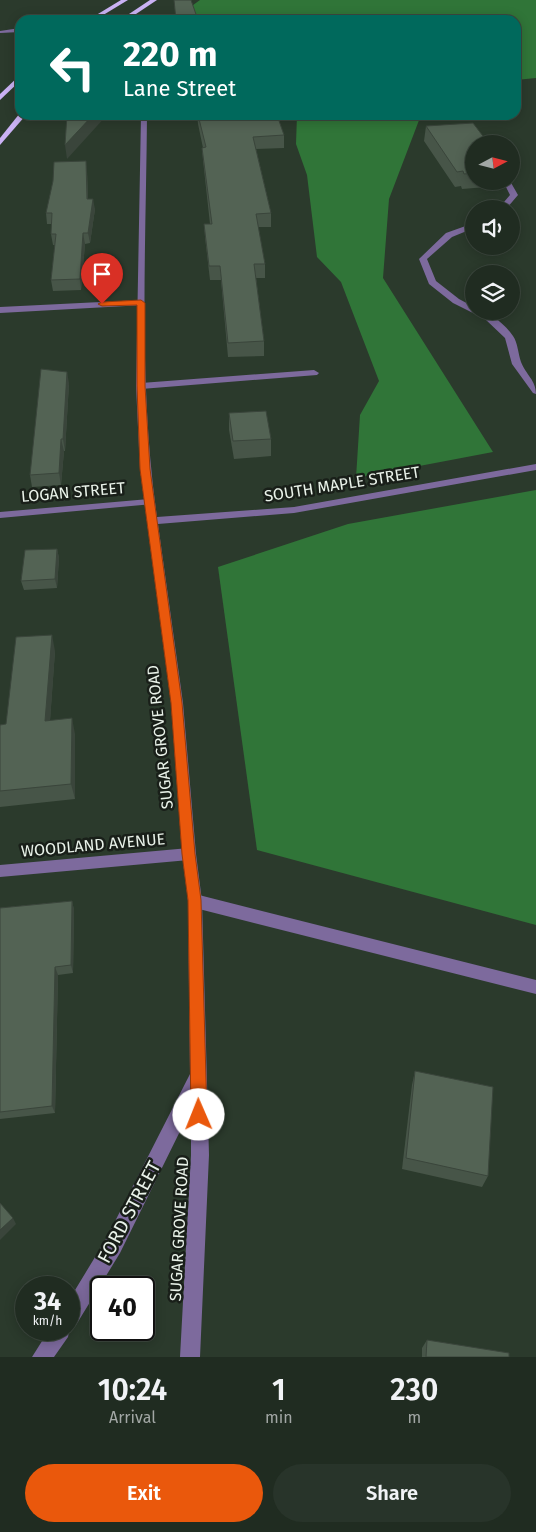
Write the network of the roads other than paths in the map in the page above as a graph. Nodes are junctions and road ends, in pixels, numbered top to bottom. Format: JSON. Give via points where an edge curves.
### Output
{"nodes":[{"id":1,"x":125,"y":0,"type":"edge"},
{"id":2,"x":154,"y":0,"type":"edge"},
{"id":3,"x":100,"y":15,"type":"edge"},
{"id":4,"x":131,"y":15,"type":"edge"},
{"id":5,"x":15,"y":30,"type":"edge"},
{"id":6,"x":0,"y":32,"type":"edge"},
{"id":7,"x":15,"y":82,"type":"edge"},
{"id":8,"x":0,"y":98,"type":"edge"},
{"id":9,"x":18,"y":120,"type":"edge"},
{"id":10,"x":144,"y":120,"type":"edge"},
{"id":11,"x":0,"y":143,"type":"edge"},
{"id":12,"x":465,"y":229,"type":"edge"},
{"id":13,"x":141,"y":303,"type":"junction"},
{"id":14,"x":465,"y":306,"type":"edge"},
{"id":15,"x":0,"y":310,"type":"edge"},
{"id":16,"x":491,"y":320,"type":"edge"},
{"id":17,"x":314,"y":373,"type":"dead end"},
{"id":18,"x":141,"y":386,"type":"junction"},
{"id":19,"x":536,"y":391,"type":"edge"},
{"id":20,"x":536,"y":467,"type":"edge"},
{"id":21,"x":149,"y":502,"type":"junction"},
{"id":22,"x":0,"y":515,"type":"edge"},
{"id":23,"x":151,"y":521,"type":"junction"},
{"id":24,"x":188,"y":854,"type":"junction"},
{"id":25,"x":0,"y":871,"type":"edge"},
{"id":26,"x":195,"y":900,"type":"junction"},
{"id":27,"x":536,"y":986,"type":"edge"},
{"id":28,"x":198,"y":1076,"type":"junction"},
{"id":29,"x":80,"y":1300,"type":"edge"},
{"id":30,"x":53,"y":1341,"type":"edge"},
{"id":31,"x":42,"y":1357,"type":"edge"},
{"id":32,"x":190,"y":1357,"type":"edge"}],
"edges":[{"from":1,"to":3,"type":"highway"},
{"from":2,"to":4,"type":"highway"},
{"from":5,"to":6,"type":"street"},
{"from":7,"to":8,"type":"highway"},
{"from":9,"to":11,"type":"highway"},
{"from":10,"to":13,"type":"street","name":"SUGAR GROVE ROAD"},
{"from":12,"to":14,"type":"street","via":[[449,235],[423,259],[432,282]]},
{"from":13,"to":15,"type":"street"},
{"from":13,"to":18,"type":"street","name":"SUGAR GROVE ROAD"},
{"from":16,"to":19,"type":"street","via":[[509,338],[517,364]]},
{"from":17,"to":18,"type":"street"},
{"from":18,"to":21,"type":"street","name":"SUGAR GROVE ROAD"},
{"from":20,"to":23,"type":"street","name":"SOUTH MAPLE STREET","via":[[294,510]]},
{"from":21,"to":22,"type":"street","name":"LOGAN STREET"},
{"from":21,"to":23,"type":"street","name":"SUGAR GROVE ROAD"},
{"from":23,"to":24,"type":"street","name":"SUGAR GROVE ROAD","via":[[176,703]]},
{"from":24,"to":25,"type":"street","name":"WOODLAND AVENUE"},
{"from":24,"to":26,"type":"street","name":"SUGAR GROVE ROAD"},
{"from":26,"to":27,"type":"street"},
{"from":26,"to":28,"type":"street","name":"SUGAR GROVE ROAD"},
{"from":28,"to":29,"type":"street","name":"FORD STREET","via":[[114,1246]]},
{"from":28,"to":32,"type":"street","name":"SUGAR GROVE ROAD","via":[[200,1155]]},
{"from":30,"to":31,"type":"street"}]}
